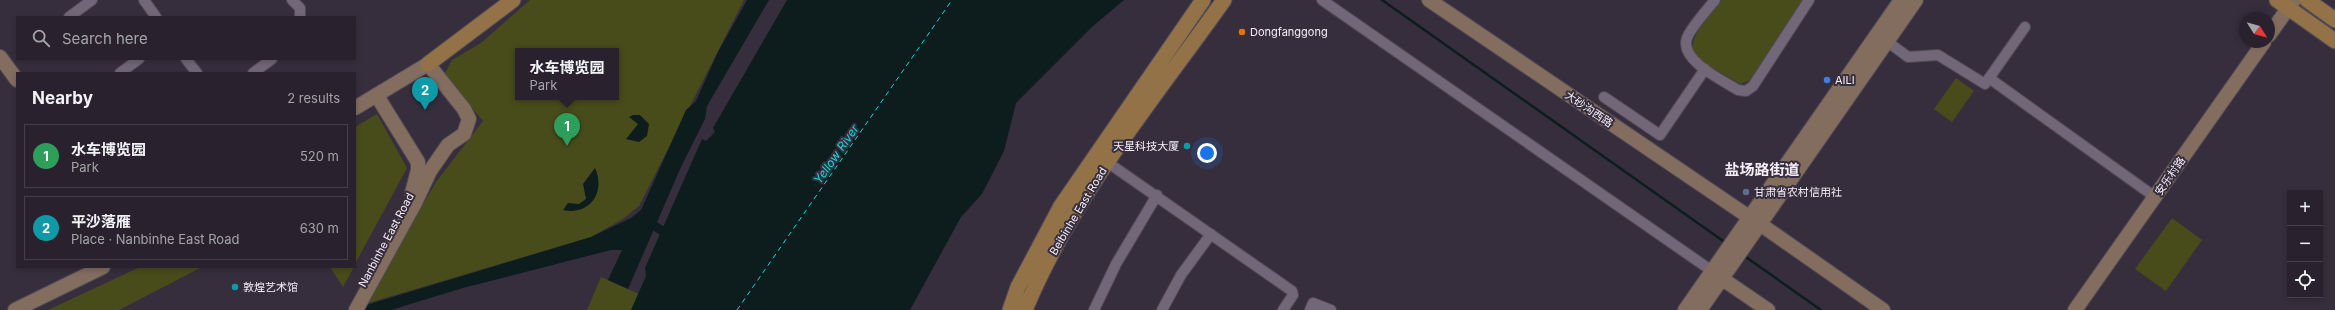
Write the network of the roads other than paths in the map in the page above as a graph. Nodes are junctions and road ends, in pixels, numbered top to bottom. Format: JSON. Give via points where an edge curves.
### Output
{"nodes":[{"id":1,"x":92,"y":0,"type":"edge"},
{"id":2,"x":144,"y":0,"type":"edge"},
{"id":3,"x":292,"y":0,"type":"edge"},
{"id":4,"x":513,"y":0,"type":"edge"},
{"id":5,"x":1203,"y":0,"type":"edge"},
{"id":6,"x":1224,"y":0,"type":"edge"},
{"id":7,"x":1322,"y":0,"type":"edge"},
{"id":8,"x":1429,"y":0,"type":"edge"},
{"id":9,"x":1715,"y":0,"type":"edge"},
{"id":10,"x":1809,"y":0,"type":"edge"},
{"id":11,"x":1901,"y":0,"type":"edge"},
{"id":12,"x":1916,"y":0,"type":"edge"},
{"id":13,"x":2272,"y":0,"type":"edge"},
{"id":14,"x":2307,"y":0,"type":"edge"},
{"id":15,"x":2286,"y":3,"type":"edge"},
{"id":16,"x":70,"y":16,"type":"edge"},
{"id":17,"x":155,"y":16,"type":"edge"},
{"id":18,"x":300,"y":16,"type":"edge"},
{"id":19,"x":2335,"y":20,"type":"edge"},
{"id":20,"x":2275,"y":24,"type":"edge"},
{"id":21,"x":2025,"y":27,"type":"dead end"},
{"id":22,"x":2335,"y":41,"type":"edge"},
{"id":23,"x":1888,"y":42,"type":"junction"},
{"id":24,"x":2260,"y":48,"type":"edge"},
{"id":25,"x":0,"y":57,"type":"edge"},
{"id":26,"x":138,"y":60,"type":"edge"},
{"id":27,"x":187,"y":60,"type":"edge"},
{"id":28,"x":271,"y":60,"type":"edge"},
{"id":29,"x":428,"y":64,"type":"junction"},
{"id":30,"x":1705,"y":69,"type":"junction"},
{"id":31,"x":121,"y":72,"type":"edge"},
{"id":32,"x":196,"y":72,"type":"edge"},
{"id":33,"x":254,"y":72,"type":"edge"},
{"id":34,"x":1989,"y":78,"type":"junction"},
{"id":35,"x":16,"y":79,"type":"edge"},
{"id":36,"x":376,"y":96,"type":"junction"},
{"id":37,"x":1604,"y":97,"type":"dead end"},
{"id":38,"x":356,"y":107,"type":"edge"},
{"id":39,"x":1107,"y":162,"type":"junction"},
{"id":40,"x":1157,"y":195,"type":"junction"},
{"id":41,"x":2155,"y":197,"type":"junction"},
{"id":42,"x":1751,"y":226,"type":"junction"},
{"id":43,"x":1211,"y":234,"type":"junction"},
{"id":44,"x":101,"y":268,"type":"edge"},
{"id":45,"x":1716,"y":275,"type":"junction"},
{"id":46,"x":354,"y":306,"type":"edge"},
{"id":47,"x":15,"y":310,"type":"edge"},
{"id":48,"x":1010,"y":310,"type":"edge"},
{"id":49,"x":1025,"y":310,"type":"edge"},
{"id":50,"x":1094,"y":310,"type":"edge"},
{"id":51,"x":1162,"y":310,"type":"edge"},
{"id":52,"x":1283,"y":310,"type":"edge"},
{"id":53,"x":1310,"y":310,"type":"edge"},
{"id":54,"x":1331,"y":310,"type":"edge"},
{"id":55,"x":1685,"y":310,"type":"edge"},
{"id":56,"x":1700,"y":310,"type":"edge"},
{"id":57,"x":1768,"y":310,"type":"edge"},
{"id":58,"x":1883,"y":310,"type":"edge"},
{"id":59,"x":2075,"y":310,"type":"edge"}],
"edges":[{"from":1,"to":16,"type":"street"},
{"from":2,"to":17,"type":"street"},
{"from":3,"to":18,"type":"street","via":[[300,8]]},
{"from":4,"to":29,"type":"main road"},
{"from":5,"to":48,"type":"main road","name":"Beibinhe East Road","via":[[1061,206],[1018,287]]},
{"from":6,"to":39,"type":"main road","name":"Beibinhe East Road"},
{"from":7,"to":45,"type":"street"},
{"from":8,"to":42,"type":"main road","name":"大砂沟西路"},
{"from":9,"to":30,"type":"street","via":[[1687,38],[1686,48],[1692,60]]},
{"from":10,"to":30,"type":"street","via":[[1753,86],[1746,91],[1738,90]]},
{"from":11,"to":42,"type":"main road"},
{"from":12,"to":23,"type":"main road"},
{"from":13,"to":15,"type":"main road"},
{"from":14,"to":19,"type":"main road"},
{"from":15,"to":20,"type":"main road"},
{"from":15,"to":22,"type":"main road"},
{"from":21,"to":34,"type":"street"},
{"from":23,"to":34,"type":"street","via":[[1908,57],[1938,55],[1985,84]]},
{"from":23,"to":42,"type":"main road"},
{"from":24,"to":41,"type":"main road","name":"安乐村路"},
{"from":25,"to":35,"type":"main road"},
{"from":26,"to":31,"type":"street"},
{"from":27,"to":32,"type":"street"},
{"from":28,"to":33,"type":"street"},
{"from":29,"to":36,"type":"main road"},
{"from":29,"to":46,"type":"main road","name":"Nanbinhe East Road","via":[[464,109],[469,124],[464,134],[448,145],[430,171],[415,203]]},
{"from":30,"to":37,"type":"street","via":[[1660,135]]},
{"from":34,"to":41,"type":"street"},
{"from":36,"to":38,"type":"main road"},
{"from":36,"to":46,"type":"main road","name":"Nanbinhe East Road","via":[[414,155],[418,170],[409,200]]},
{"from":39,"to":40,"type":"street"},
{"from":39,"to":49,"type":"main road","name":"Beibinhe East Road","via":[[1065,230]]},
{"from":40,"to":43,"type":"street"},
{"from":40,"to":50,"type":"street","via":[[1116,264]]},
{"from":41,"to":59,"type":"main road","name":"安乐村路"},
{"from":42,"to":45,"type":"main road"},
{"from":42,"to":58,"type":"main road","name":"大砂沟西路"},
{"from":43,"to":51,"type":"street","via":[[1181,275]]},
{"from":43,"to":52,"type":"street","via":[[1292,291],[1293,295]]},
{"from":44,"to":47,"type":"main road"},
{"from":45,"to":55,"type":"main road"},
{"from":45,"to":56,"type":"main road"},
{"from":45,"to":57,"type":"main road"},
{"from":53,"to":54,"type":"street","via":[[1313,302]]}]}
